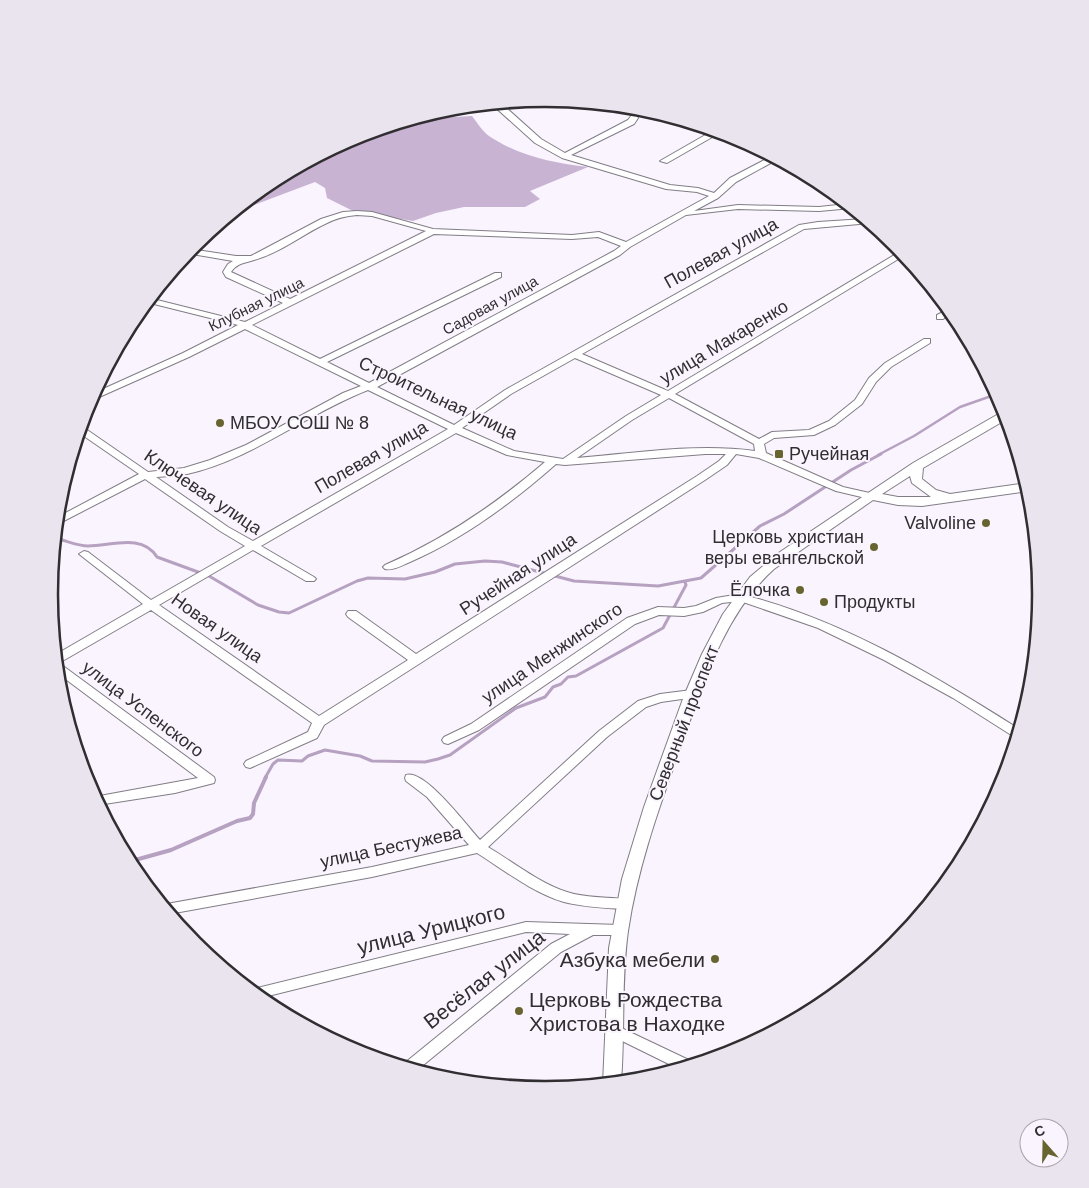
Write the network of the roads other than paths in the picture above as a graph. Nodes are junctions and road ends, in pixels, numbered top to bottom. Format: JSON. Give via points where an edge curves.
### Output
{"nodes":[{"id":1,"x":502,"y":109,"type":"edge"},
{"id":2,"x":634,"y":118,"type":"dead end"},
{"id":3,"x":709,"y":136,"type":"edge"},
{"id":4,"x":565,"y":156,"type":"junction"},
{"id":5,"x":664,"y":162,"type":"dead end"},
{"id":6,"x":769,"y":162,"type":"edge"},
{"id":7,"x":714,"y":196,"type":"junction"},
{"id":8,"x":840,"y":207,"type":"edge"},
{"id":9,"x":678,"y":216,"type":"junction"},
{"id":10,"x":859,"y":222,"type":"edge"},
{"id":11,"x":433,"y":231,"type":"junction"},
{"id":12,"x":627,"y":244,"type":"junction"},
{"id":13,"x":197,"y":253,"type":"edge"},
{"id":14,"x":896,"y":257,"type":"edge"},
{"id":15,"x":243,"y":259,"type":"junction"},
{"id":16,"x":498,"y":275,"type":"dead end"},
{"id":17,"x":155,"y":302,"type":"edge"},
{"id":18,"x":291,"y":303,"type":"junction"},
{"id":19,"x":943,"y":315,"type":"edge"},
{"id":20,"x":940,"y":317,"type":"dead end"},
{"id":21,"x":244,"y":325,"type":"junction"},
{"id":22,"x":927,"y":341,"type":"dead end"},
{"id":23,"x":575,"y":355,"type":"junction"},
{"id":24,"x":320,"y":362,"type":"junction"},
{"id":25,"x":370,"y":387,"type":"junction"},
{"id":26,"x":102,"y":393,"type":"edge"},
{"id":27,"x":668,"y":394,"type":"junction"},
{"id":28,"x":999,"y":419,"type":"edge"},
{"id":29,"x":455,"y":429,"type":"junction"},
{"id":30,"x":85,"y":432,"type":"edge"},
{"id":31,"x":759,"y":443,"type":"junction"},
{"id":32,"x":734,"y":452,"type":"junction"},
{"id":33,"x":761,"y":455,"type":"junction"},
{"id":34,"x":552,"y":462,"type":"junction"},
{"id":35,"x":565,"y":462,"type":"junction"},
{"id":36,"x":918,"y":466,"type":"junction"},
{"id":37,"x":145,"y":475,"type":"junction"},
{"id":38,"x":1020,"y":488,"type":"edge"},
{"id":39,"x":870,"y":496,"type":"junction"},
{"id":40,"x":960,"y":498,"type":"junction"},
{"id":41,"x":64,"y":518,"type":"edge"},
{"id":42,"x":252,"y":545,"type":"junction"},
{"id":43,"x":84,"y":554,"type":"dead end"},
{"id":44,"x":389,"y":566,"type":"dead end"},
{"id":45,"x":310,"y":580,"type":"dead end"},
{"id":46,"x":740,"y":597,"type":"junction"},
{"id":47,"x":150,"y":604,"type":"junction"},
{"id":48,"x":352,"y":614,"type":"dead end"},
{"id":49,"x":62,"y":656,"type":"edge"},
{"id":50,"x":416,"y":660,"type":"junction"},
{"id":51,"x":64,"y":672,"type":"edge"},
{"id":52,"x":692,"y":694,"type":"junction"},
{"id":53,"x":318,"y":722,"type":"junction"},
{"id":54,"x":1012,"y":730,"type":"edge"},
{"id":55,"x":448,"y":740,"type":"dead end"},
{"id":56,"x":250,"y":764,"type":"dead end"},
{"id":57,"x":411,"y":778,"type":"dead end"},
{"id":58,"x":104,"y":800,"type":"edge"},
{"id":59,"x":479,"y":848,"type":"junction"},
{"id":60,"x":625,"y":904,"type":"junction"},
{"id":61,"x":172,"y":908,"type":"edge"},
{"id":62,"x":591,"y":929,"type":"junction"},
{"id":63,"x":620,"y":930,"type":"junction"},
{"id":64,"x":264,"y":992,"type":"edge"},
{"id":65,"x":615,"y":1031,"type":"junction"},
{"id":66,"x":679,"y":1062,"type":"edge"},
{"id":67,"x":414,"y":1063,"type":"edge"},
{"id":68,"x":612,"y":1076,"type":"edge"}],
"edges":[{"from":1,"to":4,"type":"street","via":[[538,141]]},
{"from":2,"to":4,"type":"street"},
{"from":3,"to":5,"type":"street"},
{"from":4,"to":7,"type":"street","via":[[669,187],[698,190]]},
{"from":6,"to":7,"type":"street","name":"Садовая улица","via":[[733,180]]},
{"from":7,"to":9,"type":"street","name":"Садовая улица"},
{"from":8,"to":9,"type":"street","via":[[738,206]]},
{"from":9,"to":12,"type":"street","name":"Садовая улица"},
{"from":10,"to":23,"type":"street","name":"Полевая улица","via":[[817,223],[802,227]]},
{"from":11,"to":12,"type":"street","via":[[572,237],[599,234]]},
{"from":11,"to":15,"type":"street","via":[[372,214],[343,214],[266,252]]},
{"from":11,"to":18,"type":"street","name":"Клубная улица"},
{"from":12,"to":25,"type":"street","name":"Садовая улица","via":[[617,253]]},
{"from":13,"to":15,"type":"street"},
{"from":14,"to":27,"type":"street","name":"улица Макаренко"},
{"from":15,"to":18,"type":"street","via":[[228,268],[229,275]]},
{"from":16,"to":24,"type":"street","name":"Садовая улица"},
{"from":17,"to":21,"type":"street","name":"Строительная улица"},
{"from":18,"to":21,"type":"street","name":"Клубная улица"},
{"from":19,"to":20,"type":"street"},
{"from":21,"to":24,"type":"street","name":"Строительная улица"},
{"from":21,"to":26,"type":"street","name":"Клубная улица"},
{"from":22,"to":31,"type":"street","via":[[888,365],[872,380],[859,402],[832,423],[811,433],[772,436]]},
{"from":23,"to":27,"type":"street"},
{"from":23,"to":29,"type":"street","name":"Полевая улица","via":[[508,392]]},
{"from":24,"to":25,"type":"street","name":"Строительная улица"},
{"from":25,"to":29,"type":"street","name":"Строительная улица"},
{"from":25,"to":37,"type":"street","name":"Садовая улица","via":[[214,462],[185,471]]},
{"from":27,"to":31,"type":"street"},
{"from":27,"to":35,"type":"street","name":"улица Макаренко"},
{"from":28,"to":36,"type":"main road","name":"Северный проспект"},
{"from":29,"to":34,"type":"street","name":"Строительная улица","via":[[511,453]]},
{"from":29,"to":42,"type":"street","name":"Полевая улица"},
{"from":30,"to":37,"type":"street","name":"Ключевая улица"},
{"from":31,"to":33,"type":"street"},
{"from":32,"to":33,"type":"street","name":"Строительная улица"},
{"from":32,"to":35,"type":"street","name":"Строительная улица","via":[[705,451]]},
{"from":32,"to":50,"type":"street","name":"Ручейная улица","via":[[701,478]]},
{"from":33,"to":39,"type":"street","name":"Строительная улица","via":[[840,489]]},
{"from":34,"to":35,"type":"street","name":"Строительная улица"},
{"from":34,"to":44,"type":"street","via":[[472,524],[412,558]]},
{"from":36,"to":39,"type":"main road","name":"Северный проспект"},
{"from":36,"to":40,"type":"main road","via":[[915,477],[923,487],[942,496]]},
{"from":37,"to":41,"type":"street","name":"Садовая улица"},
{"from":37,"to":42,"type":"street","name":"Ключевая улица","via":[[224,530]]},
{"from":38,"to":40,"type":"main road"},
{"from":39,"to":40,"type":"main road","via":[[922,502]]},
{"from":39,"to":46,"type":"main road","name":"Северный проспект","via":[[776,561]]},
{"from":42,"to":45,"type":"street","name":"Ключевая улица"},
{"from":42,"to":47,"type":"street","name":"Полевая улица"},
{"from":43,"to":47,"type":"street","name":"Новая улица"},
{"from":46,"to":52,"type":"main road","name":"Северный проспект"},
{"from":46,"to":54,"type":"street","via":[[822,625],[957,695]]},
{"from":46,"to":55,"type":"street","name":"улица Менжинского","via":[[720,600],[699,609],[658,611],[630,621],[475,727]]},
{"from":47,"to":49,"type":"street","name":"Полевая улица"},
{"from":47,"to":53,"type":"street","name":"Новая улица"},
{"from":48,"to":50,"type":"street"},
{"from":50,"to":53,"type":"street","name":"Ручейная улица"},
{"from":51,"to":58,"type":"street","name":"улица Успенского","via":[[210,780]]},
{"from":52,"to":59,"type":"street","name":"улица Бестужева","via":[[642,704],[603,734]]},
{"from":52,"to":60,"type":"main road","name":"Северный проспект","via":[[646,822]]},
{"from":53,"to":56,"type":"street","via":[[313,735]]},
{"from":57,"to":59,"type":"street","via":[[432,794]]},
{"from":59,"to":60,"type":"street","via":[[558,894],[584,901]]},
{"from":59,"to":61,"type":"street","name":"улица Бестужева","via":[[372,872]]},
{"from":60,"to":63,"type":"main road","name":"Северный проспект"},
{"from":62,"to":63,"type":"street","name":"улица Урицкого"},
{"from":62,"to":64,"type":"street","name":"улица Урицкого","via":[[526,927]]},
{"from":62,"to":67,"type":"street","name":"Весёлая улица","via":[[556,948]]},
{"from":63,"to":65,"type":"main road","name":"Северный проспект"},
{"from":65,"to":66,"type":"street"},
{"from":65,"to":68,"type":"main road","name":"Северный проспект"}]}
